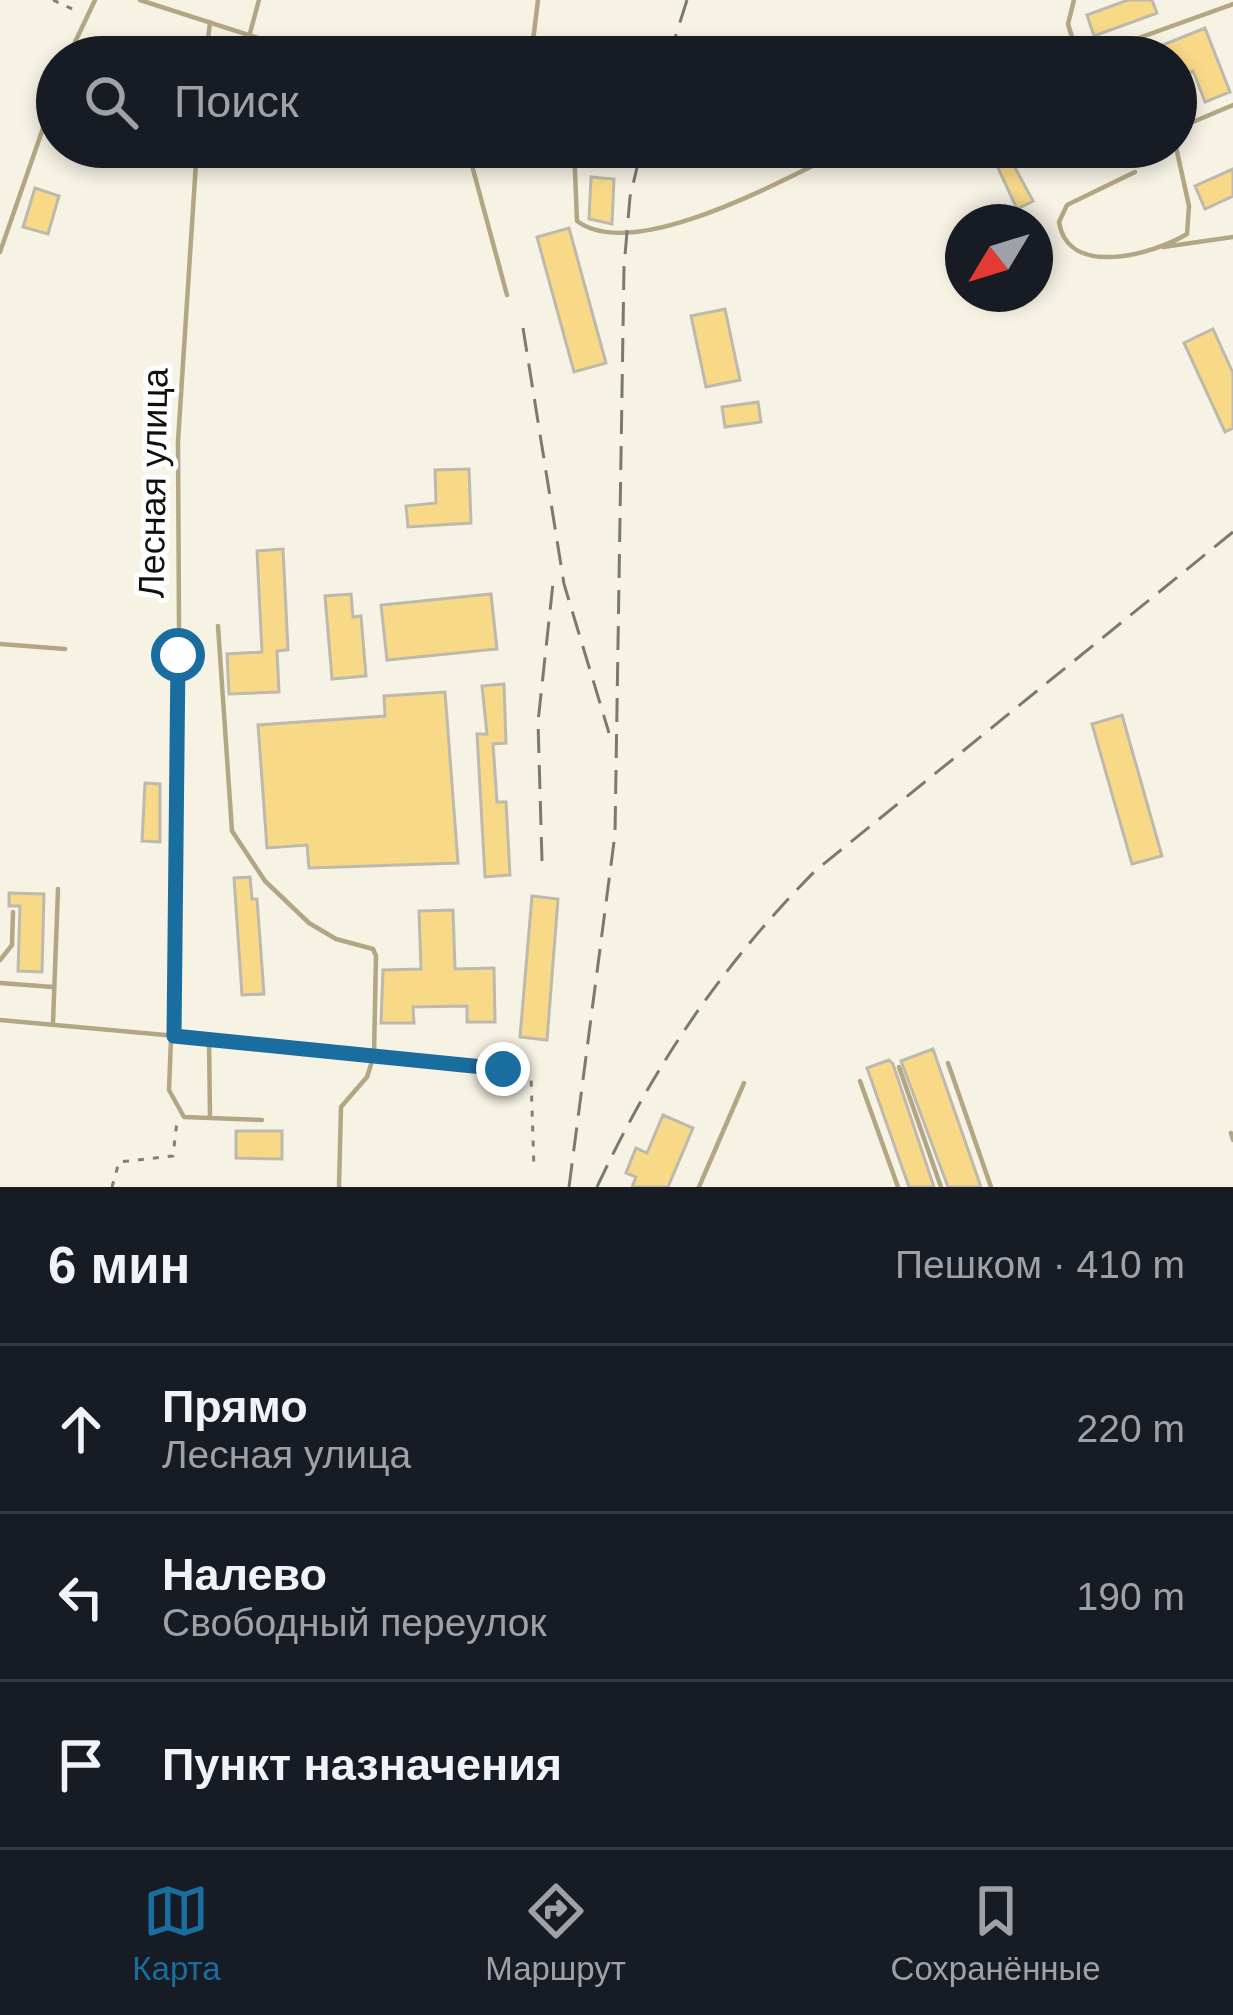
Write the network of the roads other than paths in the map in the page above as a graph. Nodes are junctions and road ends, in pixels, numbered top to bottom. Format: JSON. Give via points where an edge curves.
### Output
{"nodes":[{"id":1,"x":95,"y":0,"type":"edge"},
{"id":2,"x":140,"y":0,"type":"edge"},
{"id":3,"x":259,"y":0,"type":"edge"},
{"id":4,"x":538,"y":0,"type":"edge"},
{"id":5,"x":1074,"y":0,"type":"edge"},
{"id":6,"x":1233,"y":4,"type":"edge"},
{"id":7,"x":210,"y":22,"type":"junction"},
{"id":8,"x":250,"y":33,"type":"junction"},
{"id":9,"x":76,"y":36,"type":"edge"},
{"id":10,"x":208,"y":36,"type":"edge"},
{"id":11,"x":258,"y":36,"type":"edge"},
{"id":12,"x":534,"y":36,"type":"edge"},
{"id":13,"x":1074,"y":36,"type":"edge"},
{"id":14,"x":1142,"y":36,"type":"edge"},
{"id":15,"x":1233,"y":104,"type":"edge"},
{"id":16,"x":1197,"y":120,"type":"edge"},
{"id":17,"x":36,"y":148,"type":"edge"},
{"id":18,"x":196,"y":168,"type":"edge"},
{"id":19,"x":473,"y":168,"type":"edge"},
{"id":20,"x":574,"y":168,"type":"edge"},
{"id":21,"x":802,"y":168,"type":"edge"},
{"id":22,"x":1180,"y":168,"type":"edge"},
{"id":23,"x":1135,"y":172,"type":"dead end"},
{"id":24,"x":1233,"y":237,"type":"edge"},
{"id":25,"x":1158,"y":247,"type":"junction"},
{"id":26,"x":0,"y":251,"type":"edge"},
{"id":27,"x":507,"y":296,"type":"dead end"},
{"id":28,"x":218,"y":626,"type":"dead end"},
{"id":29,"x":0,"y":644,"type":"edge"},
{"id":30,"x":65,"y":649,"type":"dead end"},
{"id":31,"x":58,"y":889,"type":"dead end"},
{"id":32,"x":14,"y":913,"type":"dead end"},
{"id":33,"x":0,"y":960,"type":"edge"},
{"id":34,"x":0,"y":983,"type":"edge"},
{"id":35,"x":53,"y":987,"type":"junction"},
{"id":36,"x":0,"y":1020,"type":"edge"},
{"id":37,"x":52,"y":1023,"type":"junction"},
{"id":38,"x":174,"y":1036,"type":"junction"},
{"id":39,"x":209,"y":1039,"type":"junction"},
{"id":40,"x":374,"y":1055,"type":"junction"},
{"id":41,"x":948,"y":1063,"type":"dead end"},
{"id":42,"x":516,"y":1067,"type":"road end"},
{"id":43,"x":899,"y":1067,"type":"dead end"},
{"id":44,"x":860,"y":1081,"type":"dead end"},
{"id":45,"x":744,"y":1084,"type":"dead end"},
{"id":46,"x":210,"y":1118,"type":"junction"},
{"id":47,"x":262,"y":1120,"type":"dead end"},
{"id":48,"x":339,"y":1187,"type":"edge"},
{"id":49,"x":699,"y":1187,"type":"edge"},
{"id":50,"x":898,"y":1187,"type":"edge"},
{"id":51,"x":941,"y":1187,"type":"edge"},
{"id":52,"x":991,"y":1187,"type":"edge"}],
"edges":[{"from":1,"to":9,"type":"lane"},
{"from":2,"to":7,"type":"lane"},
{"from":3,"to":8,"type":"lane"},
{"from":4,"to":12,"type":"lane"},
{"from":5,"to":13,"type":"lane"},
{"from":6,"to":14,"type":"lane"},
{"from":7,"to":8,"type":"lane"},
{"from":7,"to":10,"type":"lane"},
{"from":8,"to":11,"type":"lane"},
{"from":15,"to":16,"type":"lane"},
{"from":17,"to":26,"type":"lane"},
{"from":18,"to":38,"type":"lane","name":"Лесная улица","via":[[178,441]]},
{"from":19,"to":27,"type":"lane"},
{"from":20,"to":21,"type":"lane","via":[[582,225],[636,236]]},
{"from":22,"to":25,"type":"lane","via":[[1190,229]]},
{"from":23,"to":25,"type":"lane","via":[[1066,205],[1060,232],[1093,256]]},
{"from":24,"to":25,"type":"lane"},
{"from":28,"to":40,"type":"lane","via":[[232,831],[265,881],[309,923],[373,949]]},
{"from":29,"to":30,"type":"lane"},
{"from":31,"to":35,"type":"lane"},
{"from":32,"to":33,"type":"lane","via":[[11,945]]},
{"from":34,"to":35,"type":"lane"},
{"from":35,"to":37,"type":"lane"},
{"from":36,"to":37,"type":"lane"},
{"from":37,"to":38,"type":"lane"},
{"from":38,"to":39,"type":"lane"},
{"from":38,"to":46,"type":"lane","name":"Лесная улица","via":[[170,1090],[177,1112]]},
{"from":39,"to":40,"type":"lane"},
{"from":39,"to":46,"type":"lane"},
{"from":40,"to":42,"type":"lane"},
{"from":40,"to":48,"type":"lane","via":[[341,1107]]},
{"from":41,"to":52,"type":"lane"},
{"from":43,"to":51,"type":"lane"},
{"from":44,"to":50,"type":"lane"},
{"from":45,"to":49,"type":"lane"},
{"from":46,"to":47,"type":"lane"}]}
